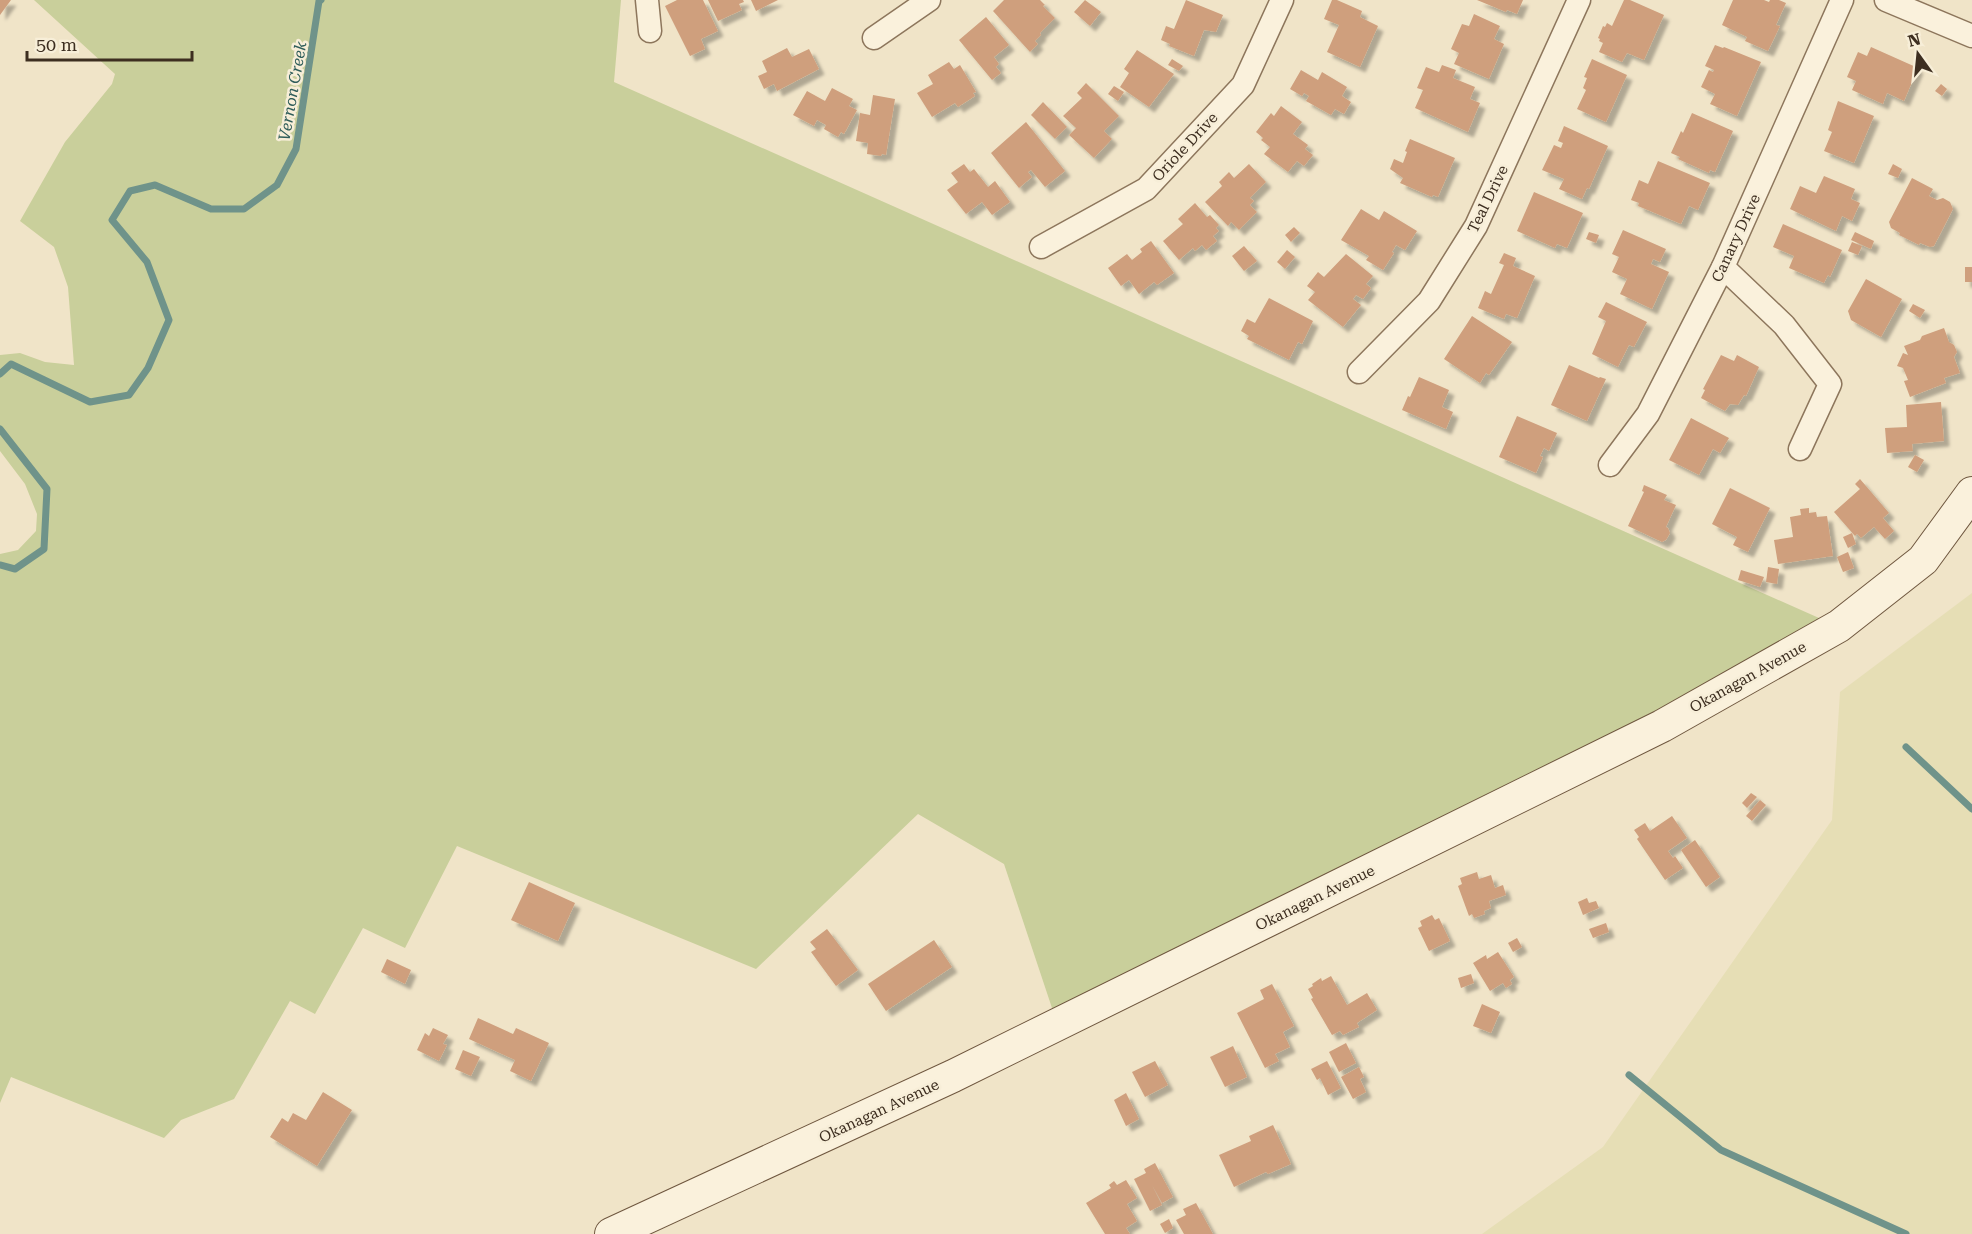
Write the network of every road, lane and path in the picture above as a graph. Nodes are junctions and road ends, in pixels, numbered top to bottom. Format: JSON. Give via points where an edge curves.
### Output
{"nodes":[{"id":1,"x":647,"y":0,"type":"edge"},
{"id":2,"x":929,"y":0,"type":"edge"},
{"id":3,"x":1282,"y":0,"type":"edge"},
{"id":4,"x":1579,"y":0,"type":"edge"},
{"id":5,"x":1842,"y":0,"type":"edge"},
{"id":6,"x":1886,"y":0,"type":"edge"},
{"id":7,"x":650,"y":31,"type":"dead end"},
{"id":8,"x":1972,"y":36,"type":"edge"},
{"id":9,"x":874,"y":38,"type":"dead end"},
{"id":10,"x":1041,"y":247,"type":"dead end"},
{"id":11,"x":1723,"y":267,"type":"junction"},
{"id":12,"x":1359,"y":372,"type":"dead end"},
{"id":13,"x":1800,"y":448,"type":"dead end"},
{"id":14,"x":1610,"y":465,"type":"dead end"},
{"id":15,"x":1972,"y":493,"type":"edge"},
{"id":16,"x":611,"y":1234,"type":"edge"}],
"edges":[{"from":1,"to":7,"type":"street"},
{"from":2,"to":9,"type":"street"},
{"from":3,"to":10,"type":"street","name":"Oriole Drive","via":[[1243,85],[1146,189]]},
{"from":4,"to":12,"type":"street","name":"Teal Drive","via":[[1476,226],[1429,301]]},
{"from":5,"to":11,"type":"street","name":"Canary Drive"},
{"from":6,"to":8,"type":"street"},
{"from":11,"to":13,"type":"street","via":[[1785,325],[1830,384]]},
{"from":11,"to":14,"type":"street","name":"Canary Drive","via":[[1648,414]]},
{"from":15,"to":16,"type":"street","name":"Okanagan Avenue","via":[[1923,560],[1839,626],[1662,726],[953,1077]]}]}
